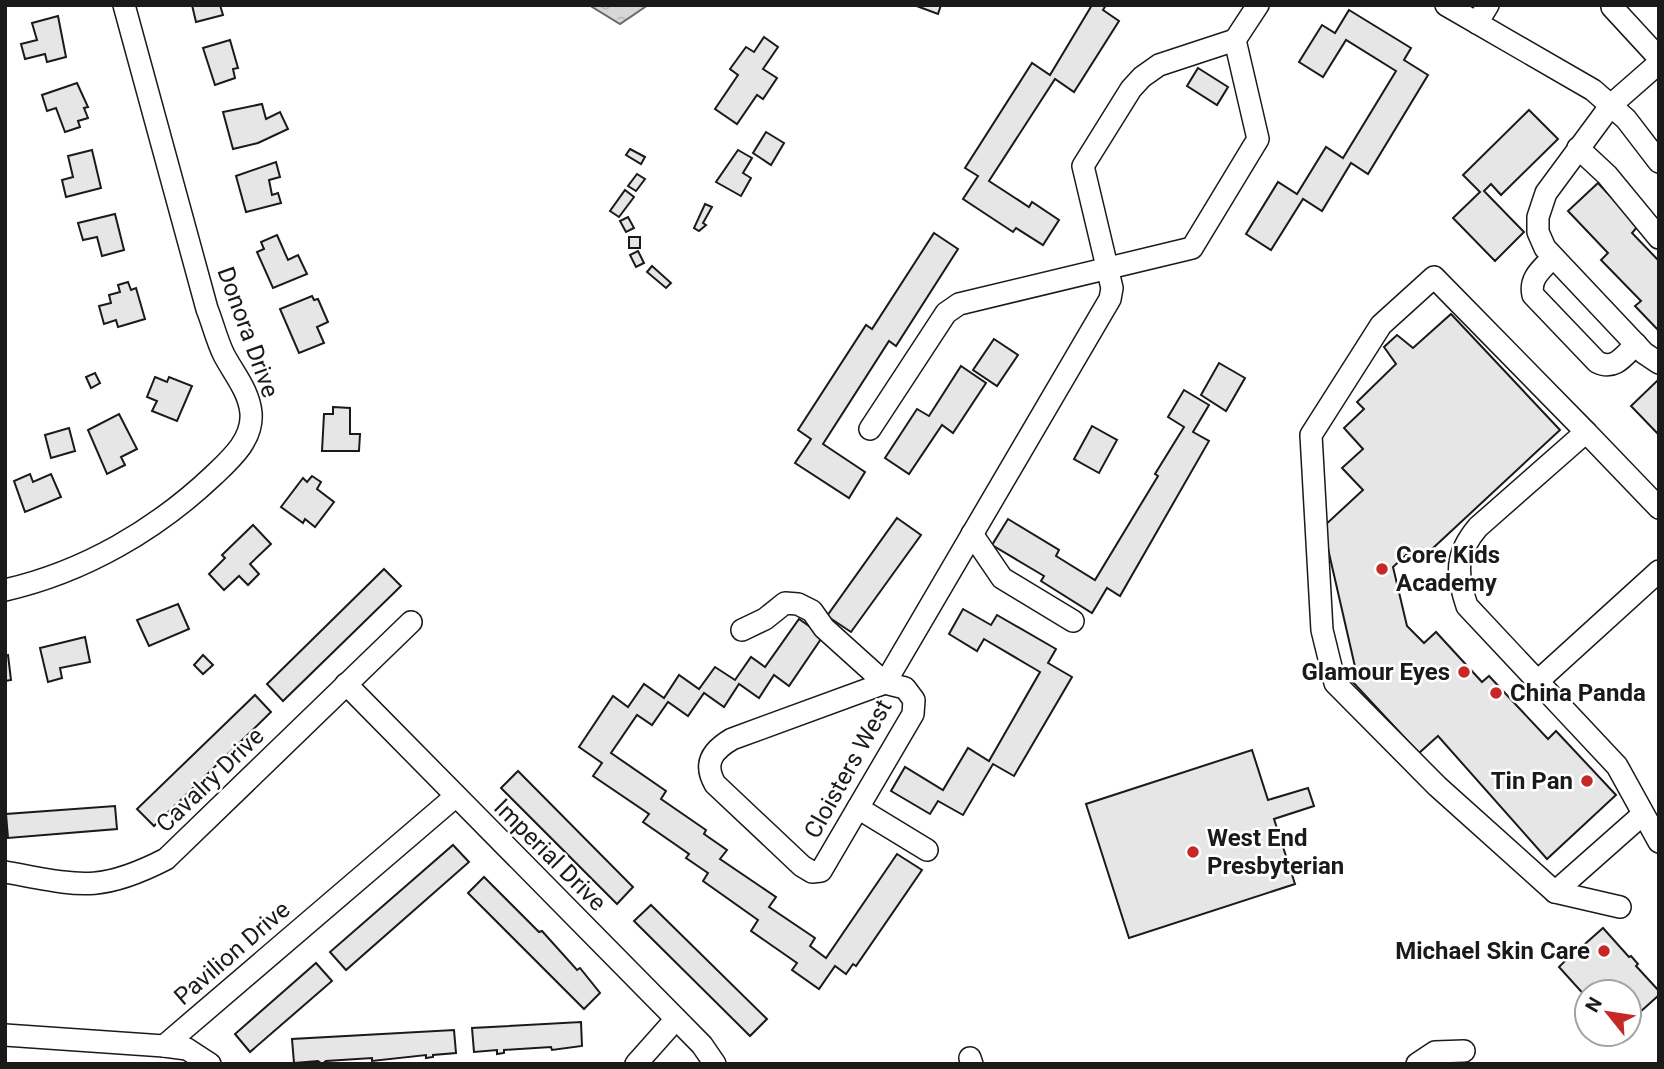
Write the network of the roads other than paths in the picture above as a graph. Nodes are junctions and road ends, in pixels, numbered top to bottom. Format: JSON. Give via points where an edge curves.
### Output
{"nodes":[{"id":1,"x":124,"y":5,"type":"edge"},
{"id":2,"x":1258,"y":5,"type":"edge"},
{"id":3,"x":1446,"y":5,"type":"edge"},
{"id":4,"x":1612,"y":7,"type":"dead end"},
{"id":5,"x":1482,"y":14,"type":"edge"},
{"id":6,"x":1235,"y":40,"type":"junction"},
{"id":7,"x":1659,"y":61,"type":"edge"},
{"id":8,"x":1611,"y":105,"type":"junction"},
{"id":9,"x":1578,"y":148,"type":"junction"},
{"id":10,"x":1659,"y":162,"type":"edge"},
{"id":11,"x":1659,"y":238,"type":"edge"},
{"id":12,"x":1553,"y":257,"type":"junction"},
{"id":13,"x":1108,"y":270,"type":"junction"},
{"id":14,"x":1636,"y":344,"type":"junction"},
{"id":15,"x":1659,"y":363,"type":"edge"},
{"id":16,"x":870,"y":429,"type":"dead end"},
{"id":17,"x":1586,"y":432,"type":"junction"},
{"id":18,"x":1659,"y":508,"type":"edge"},
{"id":19,"x":972,"y":534,"type":"junction"},
{"id":20,"x":1659,"y":571,"type":"edge"},
{"id":21,"x":5,"y":590,"type":"edge"},
{"id":22,"x":1073,"y":621,"type":"dead end"},
{"id":23,"x":411,"y":622,"type":"dead end"},
{"id":24,"x":742,"y":630,"type":"dead end"},
{"id":25,"x":1538,"y":681,"type":"junction"},
{"id":26,"x":885,"y":683,"type":"junction"},
{"id":27,"x":346,"y":684,"type":"junction"},
{"id":28,"x":456,"y":796,"type":"junction"},
{"id":29,"x":858,"y":808,"type":"junction"},
{"id":30,"x":1642,"y":815,"type":"junction"},
{"id":31,"x":1659,"y":842,"type":"edge"},
{"id":32,"x":927,"y":850,"type":"dead end"},
{"id":33,"x":5,"y":872,"type":"edge"},
{"id":34,"x":1555,"y":892,"type":"junction"},
{"id":35,"x":1620,"y":907,"type":"dead end"},
{"id":36,"x":676,"y":1019,"type":"junction"},
{"id":37,"x":5,"y":1035,"type":"edge"},
{"id":38,"x":164,"y":1046,"type":"junction"},
{"id":39,"x":1464,"y":1051,"type":"dead end"},
{"id":40,"x":210,"y":1064,"type":"edge"},
{"id":41,"x":636,"y":1064,"type":"edge"},
{"id":42,"x":715,"y":1064,"type":"edge"},
{"id":43,"x":1417,"y":1064,"type":"edge"}],
"edges":[{"from":1,"to":21,"type":"street","name":"Donora Drive","via":[[207,309],[223,353],[247,394],[249,431],[236,454],[160,521],[93,560]]},
{"from":2,"to":6,"type":"street"},
{"from":3,"to":5,"type":"street"},
{"from":4,"to":7,"type":"street"},
{"from":5,"to":8,"type":"street"},
{"from":6,"to":13,"type":"street","name":"Cloisters West","via":[[1158,65],[1142,77],[1083,166]]},
{"from":6,"to":13,"type":"street","via":[[1258,130],[1256,145],[1192,248]]},
{"from":7,"to":8,"type":"street"},
{"from":8,"to":9,"type":"street"},
{"from":8,"to":10,"type":"street"},
{"from":9,"to":11,"type":"street","via":[[1607,174]]},
{"from":9,"to":12,"type":"street","via":[[1540,205],[1538,232]]},
{"from":12,"to":14,"type":"street"},
{"from":12,"to":14,"type":"street","via":[[1531,286],[1542,305],[1606,366],[1614,365]]},
{"from":13,"to":16,"type":"street","via":[[959,304],[946,313]]},
{"from":13,"to":19,"type":"street","name":"Cloisters West","via":[[1110,299]]},
{"from":14,"to":15,"type":"street"},
{"from":17,"to":18,"type":"street"},
{"from":17,"to":25,"type":"street","via":[[1478,527],[1460,557],[1458,580],[1467,606]]},
{"from":17,"to":34,"type":"street","via":[[1434,276],[1381,325],[1311,435],[1322,630],[1335,683],[1437,786]]},
{"from":19,"to":22,"type":"street","via":[[1002,578]]},
{"from":19,"to":26,"type":"street","name":"Cloisters West"},
{"from":20,"to":25,"type":"street"},
{"from":23,"to":27,"type":"street","name":"Cavalry Drive"},
{"from":24,"to":26,"type":"street","via":[[785,603],[798,604],[812,611],[824,628]]},
{"from":25,"to":30,"type":"street","via":[[1617,766]]},
{"from":26,"to":29,"type":"street","name":"Cloisters West","via":[[905,688],[914,700],[913,714]]},
{"from":26,"to":29,"type":"street","name":"Cloisters West","via":[[732,739],[710,759],[708,772],[715,784],[812,872],[821,871]]},
{"from":27,"to":28,"type":"street","name":"Imperial Drive"},
{"from":27,"to":33,"type":"street","name":"Cavalry Drive","via":[[166,859],[122,880],[97,885]]},
{"from":28,"to":36,"type":"street","name":"Imperial Drive"},
{"from":28,"to":38,"type":"street","name":"Pavilion Drive"},
{"from":29,"to":32,"type":"street"},
{"from":30,"to":31,"type":"street"},
{"from":30,"to":34,"type":"street"},
{"from":34,"to":35,"type":"street"},
{"from":36,"to":41,"type":"street"},
{"from":36,"to":42,"type":"street","name":"Imperial Drive"},
{"from":37,"to":38,"type":"street"},
{"from":38,"to":40,"type":"street","via":[[187,1049]]},
{"from":39,"to":43,"type":"street","via":[[1435,1052]]}]}
